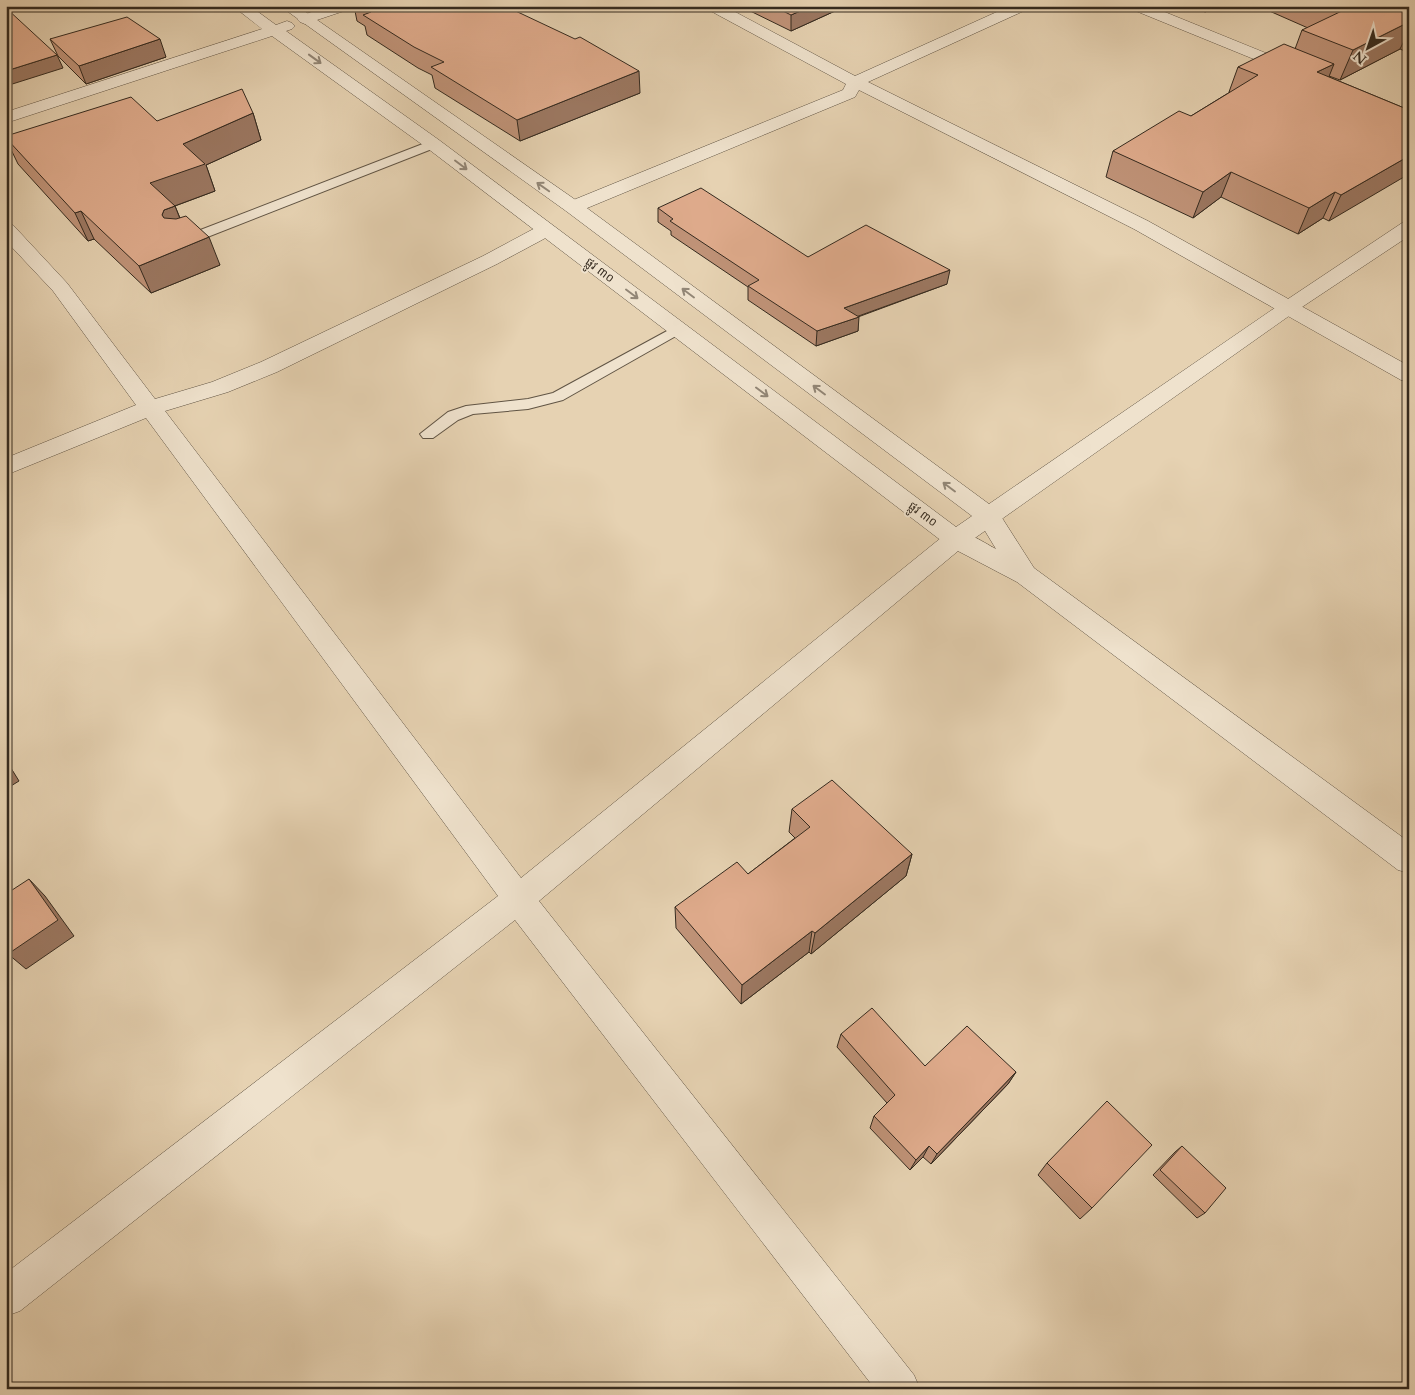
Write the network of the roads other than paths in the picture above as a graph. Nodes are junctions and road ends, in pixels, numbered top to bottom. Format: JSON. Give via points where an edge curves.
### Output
{"nodes":[{"id":1,"x":240,"y":6,"type":"edge"},
{"id":2,"x":287,"y":6,"type":"edge"},
{"id":3,"x":345,"y":6,"type":"edge"},
{"id":4,"x":712,"y":6,"type":"edge"},
{"id":5,"x":1023,"y":6,"type":"edge"},
{"id":6,"x":1136,"y":6,"type":"edge"},
{"id":7,"x":305,"y":19,"type":"junction"},
{"id":8,"x":276,"y":31,"type":"junction"},
{"id":9,"x":1309,"y":76,"type":"edge"},
{"id":10,"x":856,"y":82,"type":"junction"},
{"id":11,"x":6,"y":118,"type":"edge"},
{"id":12,"x":433,"y":144,"type":"junction"},
{"id":13,"x":573,"y":208,"type":"junction"},
{"id":14,"x":1409,"y":227,"type":"edge"},
{"id":15,"x":6,"y":230,"type":"edge"},
{"id":16,"x":546,"y":230,"type":"junction"},
{"id":17,"x":182,"y":242,"type":"edge"},
{"id":18,"x":1289,"y":307,"type":"junction"},
{"id":19,"x":678,"y":329,"type":"junction"},
{"id":20,"x":1409,"y":375,"type":"edge"},
{"id":21,"x":149,"y":408,"type":"junction"},
{"id":22,"x":428,"y":434,"type":"dead end"},
{"id":23,"x":6,"y":467,"type":"edge"},
{"id":24,"x":988,"y":516,"type":"junction"},
{"id":25,"x":956,"y":539,"type":"junction"},
{"id":26,"x":1026,"y":575,"type":"junction"},
{"id":27,"x":1409,"y":860,"type":"edge"},
{"id":28,"x":518,"y":899,"type":"junction"},
{"id":29,"x":6,"y":1297,"type":"edge"},
{"id":30,"x":900,"y":1389,"type":"edge"}],
"edges":[{"from":1,"to":8,"type":"street","name":"ផ្លូវ ៣០"},
{"from":2,"to":7,"type":"street"},
{"from":3,"to":7,"type":"street"},
{"from":4,"to":10,"type":"street"},
{"from":5,"to":10,"type":"street"},
{"from":6,"to":9,"type":"street"},
{"from":7,"to":8,"type":"street"},
{"from":13,"to":7,"type":"street","one_way":true},
{"from":8,"to":11,"type":"street"},
{"from":8,"to":12,"type":"street","name":"ផ្លូវ ៣០","one_way":true},
{"from":10,"to":13,"type":"street","via":[[848,93]]},
{"from":10,"to":18,"type":"street","via":[[1141,225]]},
{"from":12,"to":16,"type":"street","name":"ផ្លូវ ៣០","one_way":true},
{"from":12,"to":17,"type":"lane"},
{"from":24,"to":13,"type":"street","one_way":true},
{"from":14,"to":18,"type":"street"},
{"from":15,"to":21,"type":"street","via":[[60,287]]},
{"from":16,"to":19,"type":"street","name":"ផ្លូវ ៣០","one_way":true},
{"from":16,"to":21,"type":"street","via":[[268,367],[220,387]]},
{"from":18,"to":20,"type":"street"},
{"from":18,"to":24,"type":"street"},
{"from":19,"to":22,"type":"lane","via":[[558,396],[528,404],[471,409],[453,416]]},
{"from":19,"to":25,"type":"street","name":"ផ្លូវ ៣០","one_way":true},
{"from":21,"to":23,"type":"street"},
{"from":21,"to":28,"type":"street"},
{"from":24,"to":25,"type":"street"},
{"from":24,"to":26,"type":"street"},
{"from":25,"to":26,"type":"street","name":"ផ្លូវ ៣០"},
{"from":25,"to":28,"type":"street"},
{"from":26,"to":27,"type":"street"},
{"from":28,"to":29,"type":"street"},
{"from":28,"to":30,"type":"street"}]}
